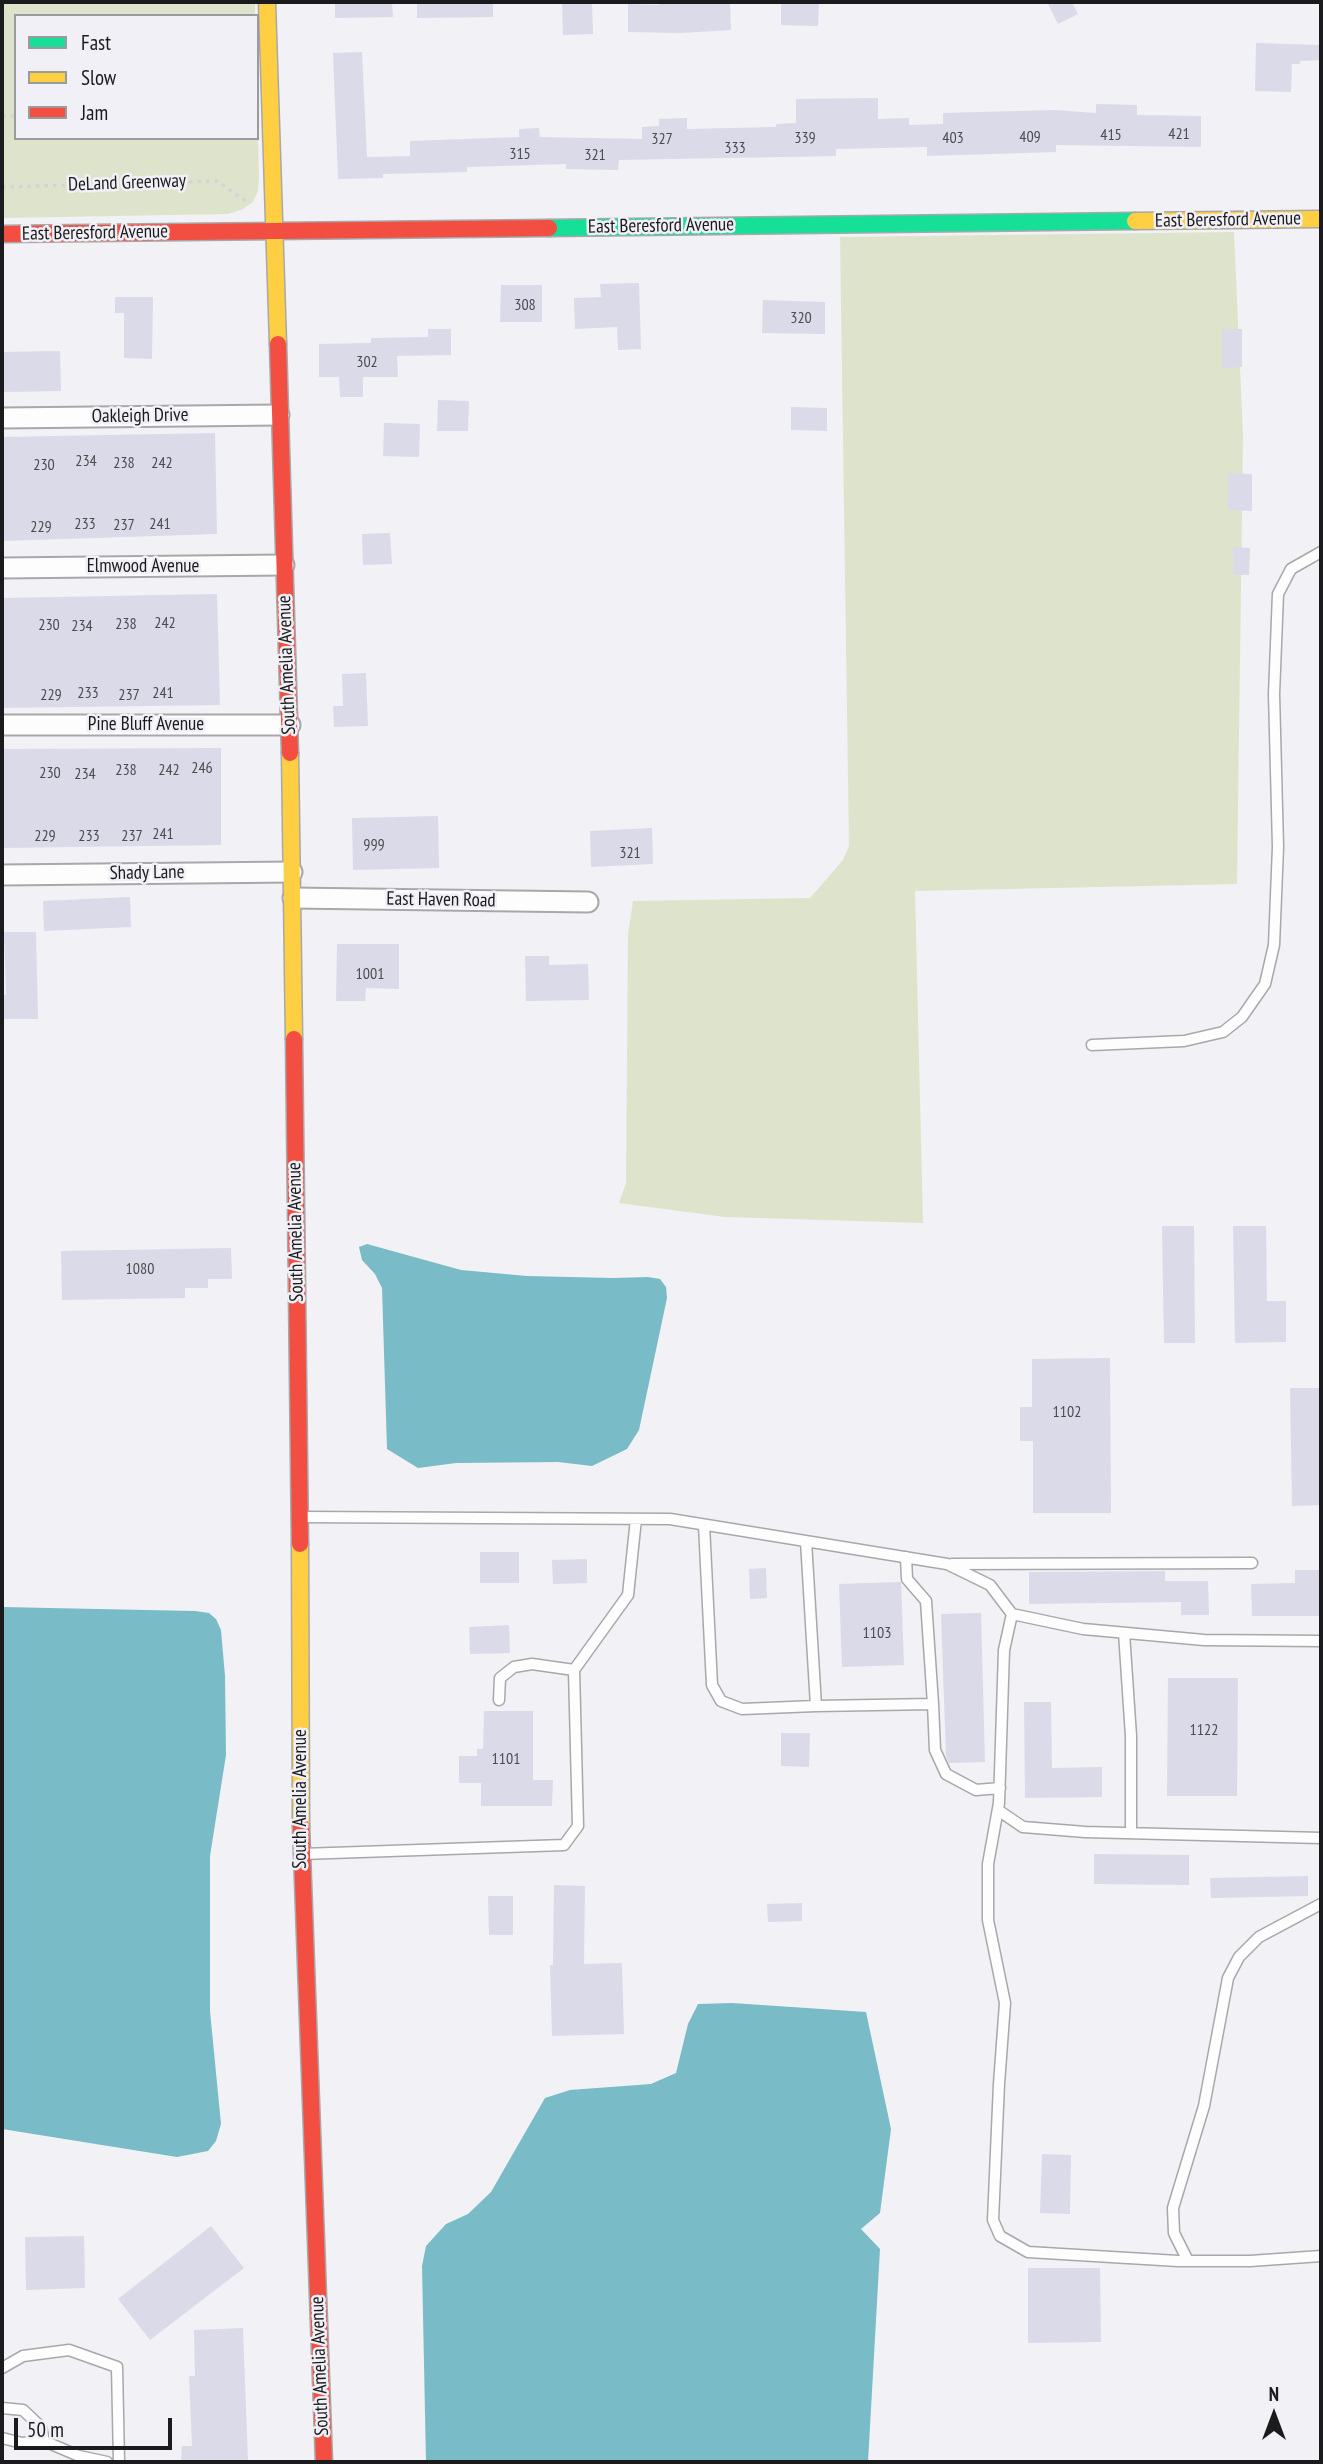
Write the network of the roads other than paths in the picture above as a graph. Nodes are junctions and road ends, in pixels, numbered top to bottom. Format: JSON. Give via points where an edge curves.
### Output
{"nodes":[{"id":1,"x":267,"y":2,"type":"edge"},
{"id":2,"x":1321,"y":219,"type":"edge"},
{"id":3,"x":273,"y":230,"type":"junction"},
{"id":4,"x":2,"y":234,"type":"edge"},
{"id":5,"x":279,"y":415,"type":"junction"},
{"id":6,"x":2,"y":418,"type":"edge"},
{"id":7,"x":1321,"y":552,"type":"edge"},
{"id":8,"x":284,"y":565,"type":"junction"},
{"id":9,"x":2,"y":568,"type":"edge"},
{"id":10,"x":2,"y":725,"type":"edge"},
{"id":11,"x":290,"y":725,"type":"junction"},
{"id":12,"x":292,"y":872,"type":"junction"},
{"id":13,"x":2,"y":874,"type":"edge"},
{"id":14,"x":293,"y":898,"type":"junction"},
{"id":15,"x":588,"y":902,"type":"dead end"},
{"id":16,"x":1092,"y":1045,"type":"dead end"},
{"id":17,"x":300,"y":1517,"type":"junction"},
{"id":18,"x":636,"y":1519,"type":"junction"},
{"id":19,"x":704,"y":1525,"type":"junction"},
{"id":20,"x":806,"y":1541,"type":"junction"},
{"id":21,"x":906,"y":1557,"type":"junction"},
{"id":22,"x":1252,"y":1563,"type":"dead end"},
{"id":23,"x":947,"y":1564,"type":"junction"},
{"id":24,"x":1012,"y":1614,"type":"junction"},
{"id":25,"x":1124,"y":1633,"type":"junction"},
{"id":26,"x":1321,"y":1641,"type":"edge"},
{"id":27,"x":575,"y":1670,"type":"junction"},
{"id":28,"x":499,"y":1700,"type":"dead end"},
{"id":29,"x":933,"y":1704,"type":"junction"},
{"id":30,"x":816,"y":1706,"type":"junction"},
{"id":31,"x":1000,"y":1788,"type":"junction"},
{"id":32,"x":998,"y":1811,"type":"junction"},
{"id":33,"x":1131,"y":1833,"type":"junction"},
{"id":34,"x":1321,"y":1838,"type":"edge"},
{"id":35,"x":301,"y":1854,"type":"junction"},
{"id":36,"x":1321,"y":1904,"type":"edge"},
{"id":37,"x":1321,"y":2256,"type":"edge"},
{"id":38,"x":1188,"y":2260,"type":"junction"},
{"id":39,"x":2,"y":2368,"type":"edge"},
{"id":40,"x":2,"y":2408,"type":"edge"},
{"id":41,"x":2,"y":2438,"type":"edge"},
{"id":42,"x":44,"y":2441,"type":"junction"},
{"id":43,"x":107,"y":2462,"type":"edge"},
{"id":44,"x":119,"y":2462,"type":"edge"},
{"id":45,"x":324,"y":2462,"type":"edge"}],
"edges":[{"from":1,"to":3,"type":"street","name":"South Amelia Avenue"},
{"from":2,"to":3,"type":"street","name":"East Beresford Avenue"},
{"from":3,"to":4,"type":"street","name":"East Beresford Avenue"},
{"from":3,"to":5,"type":"street","name":"South Amelia Avenue"},
{"from":5,"to":6,"type":"street","name":"Oakleigh Drive"},
{"from":5,"to":8,"type":"street","name":"South Amelia Avenue"},
{"from":7,"to":16,"type":"lane","via":[[1291,569],[1278,594],[1274,694],[1278,847],[1274,945],[1265,984],[1242,1017],[1223,1032],[1184,1041]]},
{"from":8,"to":9,"type":"street","name":"Elmwood Avenue"},
{"from":8,"to":11,"type":"street","name":"South Amelia Avenue"},
{"from":10,"to":11,"type":"street","name":"Pine Bluff Avenue"},
{"from":11,"to":12,"type":"street","name":"South Amelia Avenue"},
{"from":12,"to":13,"type":"street","name":"Shady Lane"},
{"from":12,"to":14,"type":"street","name":"South Amelia Avenue"},
{"from":14,"to":15,"type":"street","name":"East Haven Road"},
{"from":14,"to":17,"type":"street","name":"South Amelia Avenue"},
{"from":17,"to":18,"type":"lane"},
{"from":17,"to":35,"type":"street","name":"South Amelia Avenue"},
{"from":18,"to":19,"type":"lane"},
{"from":18,"to":27,"type":"lane","via":[[628,1595]]},
{"from":19,"to":20,"type":"lane"},
{"from":19,"to":30,"type":"lane","via":[[712,1685],[721,1701],[742,1710]]},
{"from":20,"to":21,"type":"lane"},
{"from":20,"to":30,"type":"lane"},
{"from":21,"to":23,"type":"lane"},
{"from":21,"to":29,"type":"lane","via":[[907,1579],[926,1601]]},
{"from":22,"to":23,"type":"lane"},
{"from":23,"to":24,"type":"lane","via":[[990,1585]]},
{"from":24,"to":25,"type":"lane"},
{"from":24,"to":31,"type":"lane","via":[[1004,1650]]},
{"from":25,"to":26,"type":"lane","via":[[1204,1640]]},
{"from":25,"to":33,"type":"lane"},
{"from":27,"to":28,"type":"lane","via":[[532,1664],[514,1667],[499,1678]]},
{"from":27,"to":35,"type":"lane","via":[[578,1826],[564,1845]]},
{"from":29,"to":30,"type":"lane"},
{"from":29,"to":31,"type":"lane","via":[[935,1750],[946,1774],[976,1790]]},
{"from":31,"to":32,"type":"lane"},
{"from":32,"to":33,"type":"lane","via":[[1023,1827]]},
{"from":32,"to":38,"type":"lane","via":[[988,1864],[988,1920],[1005,2003],[993,2220],[1000,2236],[1027,2252]]},
{"from":33,"to":34,"type":"lane"},
{"from":35,"to":45,"type":"street","name":"South Amelia Avenue"},
{"from":36,"to":38,"type":"lane","via":[[1259,1937],[1228,1978],[1204,2106],[1173,2208],[1174,2233]]},
{"from":37,"to":38,"type":"lane"},
{"from":39,"to":44,"type":"lane","via":[[23,2356],[69,2350],[117,2367]]},
{"from":40,"to":42,"type":"lane","via":[[23,2410],[41,2427]]},
{"from":41,"to":42,"type":"lane","via":[[22,2443]]},
{"from":42,"to":43,"type":"lane"}]}
